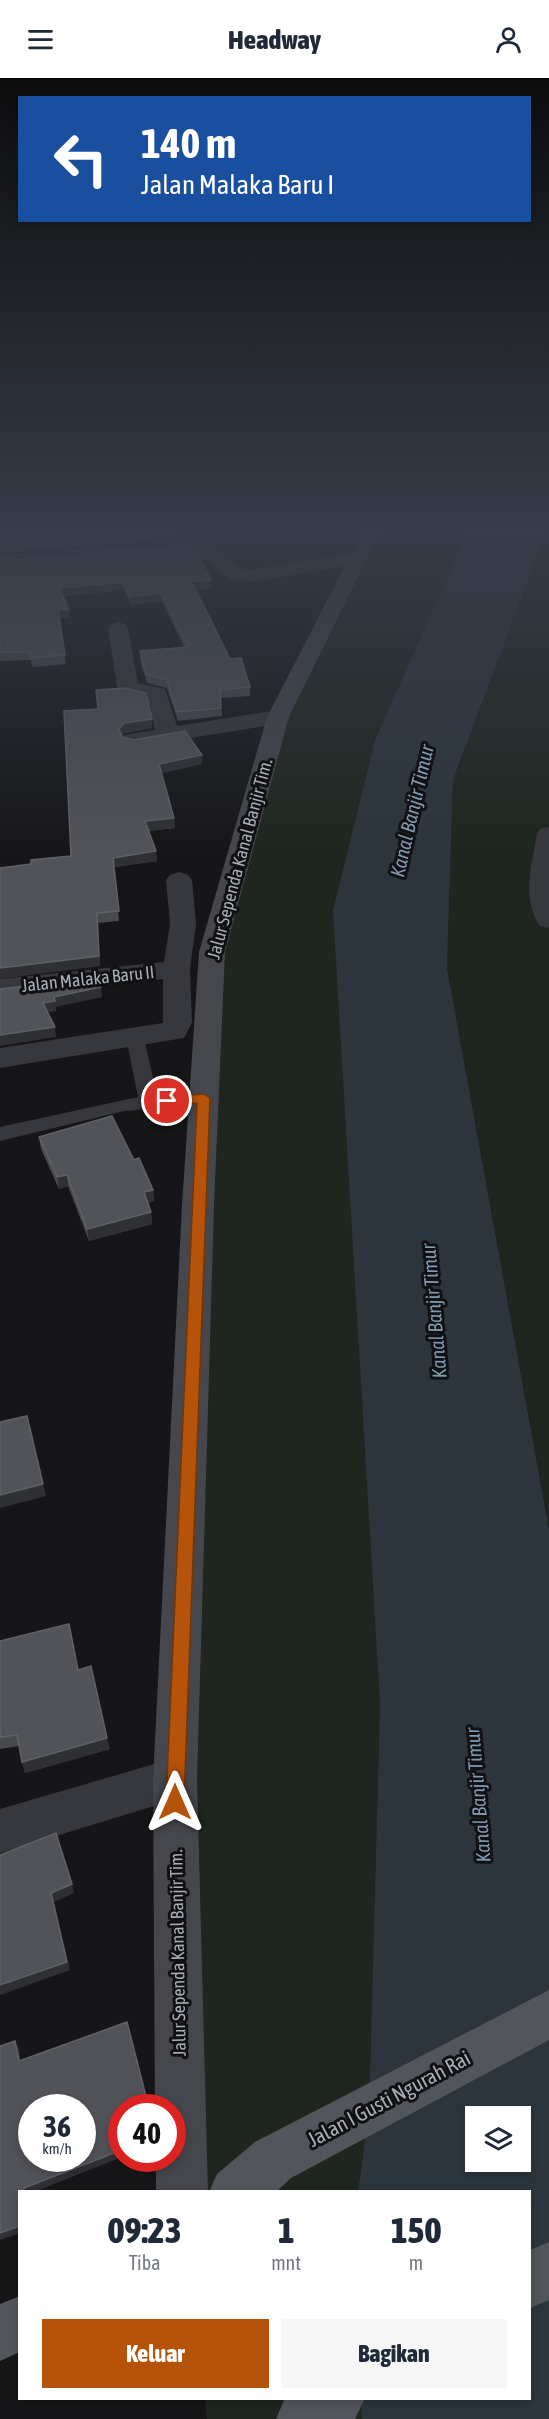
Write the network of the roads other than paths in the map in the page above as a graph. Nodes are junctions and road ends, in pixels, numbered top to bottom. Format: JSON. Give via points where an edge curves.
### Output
{"nodes":[{"id":1,"x":119,"y":634,"type":"edge"},
{"id":2,"x":320,"y":634,"type":"edge"},
{"id":3,"x":278,"y":717,"type":"junction"},
{"id":4,"x":168,"y":735,"type":"junction"},
{"id":5,"x":133,"y":740,"type":"edge"},
{"id":6,"x":549,"y":834,"type":"edge"},
{"id":7,"x":178,"y":880,"type":"dead end"},
{"id":8,"x":549,"y":920,"type":"edge"},
{"id":9,"x":176,"y":969,"type":"junction"},
{"id":10,"x":0,"y":988,"type":"edge"},
{"id":11,"x":135,"y":1037,"type":"junction"},
{"id":12,"x":0,"y":1058,"type":"edge"},
{"id":13,"x":204,"y":1098,"type":"junction"},
{"id":14,"x":149,"y":1102,"type":"junction"},
{"id":15,"x":0,"y":1134,"type":"edge"},
{"id":16,"x":175,"y":1780,"type":"junction"},
{"id":17,"x":0,"y":1831,"type":"edge"},
{"id":18,"x":549,"y":2014,"type":"edge"},
{"id":19,"x":182,"y":2190,"type":"edge"},
{"id":20,"x":237,"y":2190,"type":"edge"},
{"id":21,"x":549,"y":2269,"type":"edge"},
{"id":22,"x":531,"y":2280,"type":"edge"},
{"id":23,"x":18,"y":2324,"type":"edge"},
{"id":24,"x":0,"y":2333,"type":"edge"},
{"id":25,"x":335,"y":2400,"type":"edge"},
{"id":26,"x":304,"y":2419,"type":"edge"}],
"edges":[{"from":1,"to":4,"type":"street","via":[[128,686],[137,692],[157,694]]},
{"from":2,"to":3,"type":"street","name":"Jalur Sependa Kanal Banjir Tim."},
{"from":3,"to":4,"type":"street"},
{"from":3,"to":13,"type":"street","name":"Jalur Sependa Kanal Banjir Tim.","via":[[212,952]]},
{"from":4,"to":5,"type":"street"},
{"from":6,"to":8,"type":"street","via":[[541,891]]},
{"from":7,"to":9,"type":"street","via":[[183,924]]},
{"from":9,"to":10,"type":"street","name":"Jalan Malaka Baru II"},
{"from":9,"to":11,"type":"street","via":[[178,1022],[174,1031]]},
{"from":11,"to":12,"type":"street"},
{"from":11,"to":14,"type":"lane"},
{"from":13,"to":14,"type":"lane"},
{"from":13,"to":16,"type":"street","name":"Jalur Sependa Kanal Banjir Tim."},
{"from":14,"to":15,"type":"lane"},
{"from":16,"to":17,"type":"street"},
{"from":16,"to":19,"type":"street","name":"Jalur Sependa Kanal Banjir Tim."},
{"from":18,"to":20,"type":"main road","name":"Jalan I Gusti Ngurah Rai","via":[[273,2160]]},
{"from":21,"to":22,"type":"main road"},
{"from":23,"to":24,"type":"main road"},
{"from":25,"to":26,"type":"main road"}]}
